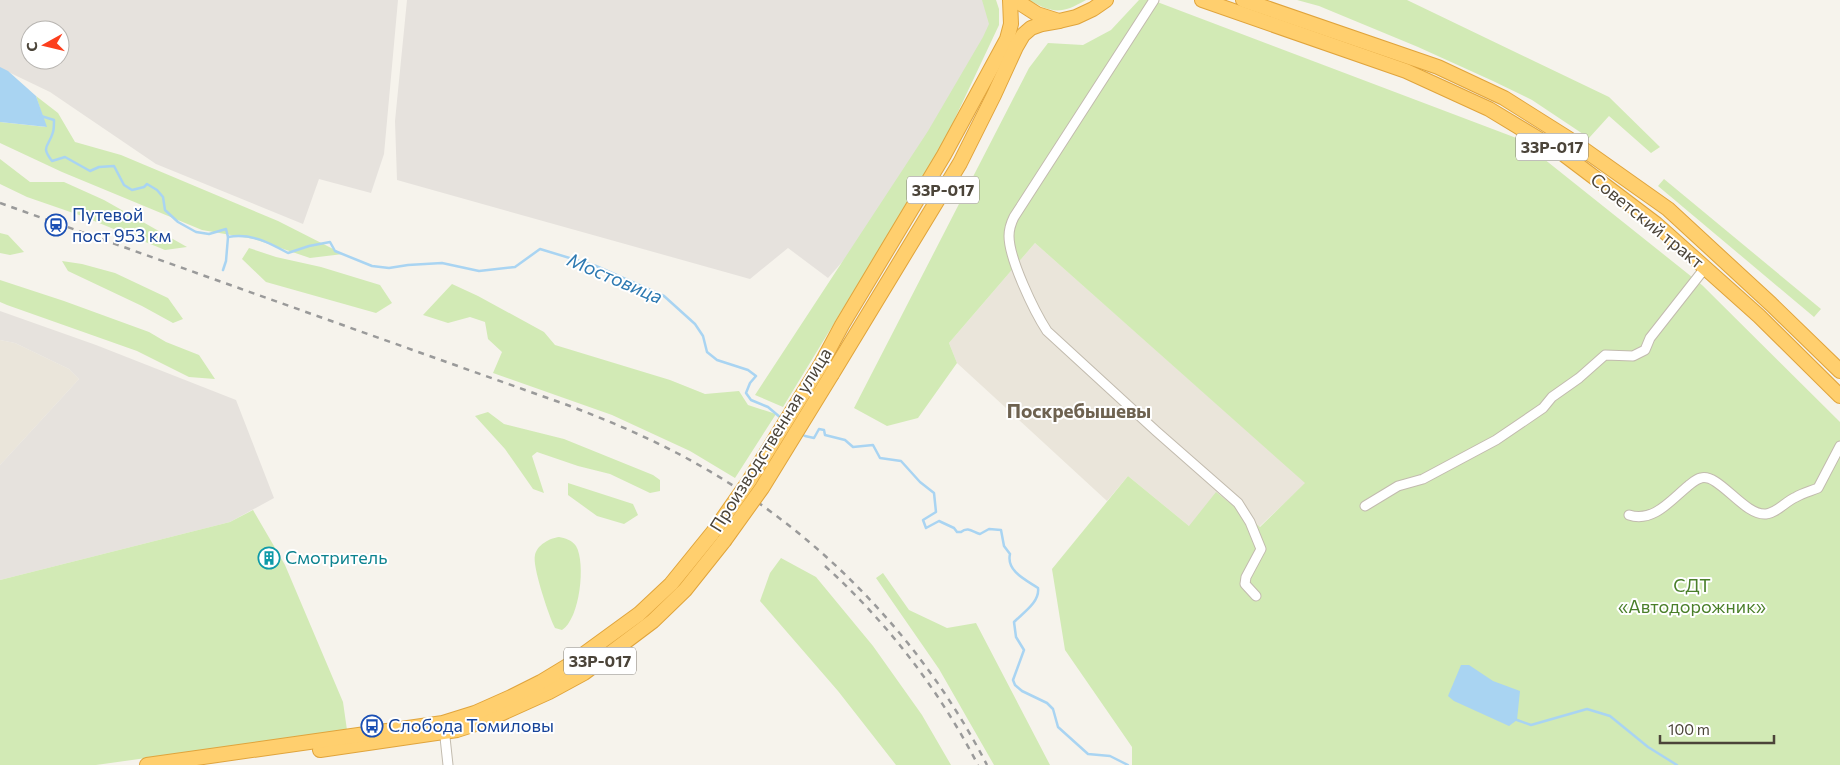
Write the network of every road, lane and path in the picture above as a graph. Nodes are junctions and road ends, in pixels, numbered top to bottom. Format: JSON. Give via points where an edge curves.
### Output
{"nodes":[{"id":1,"x":1010,"y":0,"type":"edge"},
{"id":2,"x":1015,"y":0,"type":"edge"},
{"id":3,"x":1106,"y":0,"type":"edge"},
{"id":4,"x":1154,"y":0,"type":"edge"},
{"id":5,"x":1202,"y":0,"type":"edge"},
{"id":6,"x":1243,"y":0,"type":"edge"},
{"id":7,"x":1059,"y":21,"type":"junction"},
{"id":8,"x":1705,"y":268,"type":"junction"},
{"id":9,"x":826,"y":370,"type":"junction"},
{"id":10,"x":1840,"y":371,"type":"edge"},
{"id":11,"x":1840,"y":396,"type":"edge"},
{"id":12,"x":1840,"y":446,"type":"edge"},
{"id":13,"x":1365,"y":506,"type":"dead end"},
{"id":14,"x":1629,"y":515,"type":"dead end"},
{"id":15,"x":1256,"y":596,"type":"dead end"},
{"id":16,"x":444,"y":728,"type":"junction"},
{"id":17,"x":147,"y":765,"type":"edge"},
{"id":18,"x":209,"y":765,"type":"edge"},
{"id":19,"x":448,"y":765,"type":"edge"}],
"edges":[{"from":1,"to":9,"type":"highway","name":"Производственная улица","number":"33Р-017","via":[[1011,24],[1007,39],[944,155],[842,325]]},
{"from":2,"to":7,"type":"highway","via":[[1037,14]]},
{"from":3,"to":7,"type":"highway","number":"33Р-017","via":[[1076,17]]},
{"from":4,"to":15,"type":"street","via":[[1014,217],[1009,229],[1010,247],[1038,318],[1047,331],[1238,503],[1261,549],[1245,584]]},
{"from":5,"to":8,"type":"highway","name":"Советский тракт","number":"33Р-017","via":[[1406,71],[1489,109],[1562,153],[1656,224]]},
{"from":6,"to":10,"type":"highway","name":"Советский тракт","number":"33Р-017","via":[[1438,67],[1504,98],[1668,209]]},
{"from":7,"to":9,"type":"highway","name":"Производственная улица","number":"33Р-017","via":[[1031,28],[1023,35],[960,163]]},
{"from":8,"to":11,"type":"highway","name":"Советский тракт","number":"33Р-017"},
{"from":8,"to":13,"type":"street","via":[[1650,338],[1645,350],[1632,356],[1604,355],[1543,408],[1496,440],[1423,479],[1398,486]]},
{"from":9,"to":16,"type":"highway","name":"Производственная улица","number":"33Р-017","bridge":true,"via":[[762,488],[719,536],[684,590],[653,620],[584,673],[549,692],[485,721]]},
{"from":12,"to":14,"type":"street","via":[[1818,488],[1797,496],[1772,513],[1760,514],[1735,499],[1711,478],[1703,477],[1651,515],[1636,518]]},
{"from":16,"to":17,"type":"highway","name":"Производственная улица","number":"33Р-017"},
{"from":16,"to":18,"type":"highway","name":"Производственная улица","number":"33Р-017"},
{"from":16,"to":19,"type":"street"}]}
